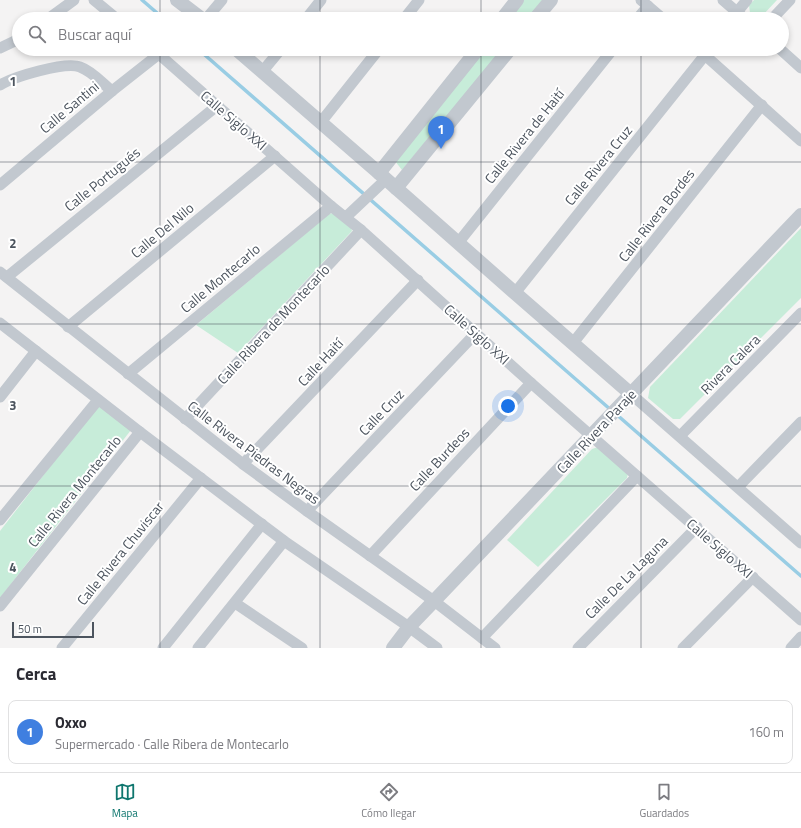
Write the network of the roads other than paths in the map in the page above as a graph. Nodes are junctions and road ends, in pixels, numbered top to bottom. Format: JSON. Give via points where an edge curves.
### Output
{"nodes":[{"id":1,"x":74,"y":0,"type":"edge"},
{"id":2,"x":94,"y":0,"type":"edge"},
{"id":3,"x":177,"y":0,"type":"edge"},
{"id":4,"x":222,"y":0,"type":"edge"},
{"id":5,"x":321,"y":0,"type":"edge"},
{"id":6,"x":419,"y":0,"type":"edge"},
{"id":7,"x":517,"y":0,"type":"edge"},
{"id":8,"x":551,"y":0,"type":"edge"},
{"id":9,"x":723,"y":0,"type":"edge"},
{"id":10,"x":747,"y":0,"type":"edge"},
{"id":11,"x":790,"y":0,"type":"edge"},
{"id":12,"x":645,"y":3,"type":"edge"},
{"id":13,"x":58,"y":12,"type":"edge"},
{"id":14,"x":109,"y":12,"type":"edge"},
{"id":15,"x":193,"y":12,"type":"edge"},
{"id":16,"x":212,"y":12,"type":"edge"},
{"id":17,"x":312,"y":12,"type":"edge"},
{"id":18,"x":410,"y":12,"type":"edge"},
{"id":19,"x":508,"y":12,"type":"edge"},
{"id":20,"x":541,"y":12,"type":"edge"},
{"id":21,"x":640,"y":12,"type":"edge"},
{"id":22,"x":655,"y":12,"type":"edge"},
{"id":23,"x":736,"y":12,"type":"edge"},
{"id":24,"x":742,"y":12,"type":"edge"},
{"id":25,"x":779,"y":12,"type":"edge"},
{"id":26,"x":12,"y":42,"type":"edge"},
{"id":27,"x":0,"y":48,"type":"edge"},
{"id":28,"x":151,"y":56,"type":"edge"},
{"id":29,"x":161,"y":56,"type":"edge"},
{"id":30,"x":244,"y":56,"type":"edge"},
{"id":31,"x":275,"y":56,"type":"edge"},
{"id":32,"x":373,"y":56,"type":"edge"},
{"id":33,"x":473,"y":56,"type":"edge"},
{"id":34,"x":504,"y":56,"type":"edge"},
{"id":35,"x":607,"y":56,"type":"edge"},
{"id":36,"x":698,"y":56,"type":"edge"},
{"id":37,"x":706,"y":56,"type":"edge"},
{"id":38,"x":788,"y":56,"type":"edge"},
{"id":39,"x":801,"y":68,"type":"edge"},
{"id":40,"x":262,"y":72,"type":"junction"},
{"id":41,"x":0,"y":86,"type":"edge"},
{"id":42,"x":112,"y":91,"type":"junction"},
{"id":43,"x":218,"y":105,"type":"junction"},
{"id":44,"x":762,"y":105,"type":"junction"},
{"id":45,"x":321,"y":122,"type":"junction"},
{"id":46,"x":801,"y":141,"type":"edge"},
{"id":47,"x":275,"y":156,"type":"junction"},
{"id":48,"x":380,"y":181,"type":"junction"},
{"id":49,"x":0,"y":184,"type":"edge"},
{"id":50,"x":396,"y":188,"type":"junction"},
{"id":51,"x":331,"y":206,"type":"junction"},
{"id":52,"x":801,"y":214,"type":"edge"},
{"id":53,"x":346,"y":217,"type":"junction"},
{"id":54,"x":361,"y":230,"type":"junction"},
{"id":55,"x":458,"y":242,"type":"junction"},
{"id":56,"x":3,"y":275,"type":"edge"},
{"id":57,"x":418,"y":280,"type":"junction"},
{"id":58,"x":515,"y":293,"type":"junction"},
{"id":59,"x":801,"y":313,"type":"edge"},
{"id":60,"x":0,"y":323,"type":"edge"},
{"id":61,"x":68,"y":327,"type":"junction"},
{"id":62,"x":476,"y":333,"type":"junction"},
{"id":63,"x":573,"y":343,"type":"junction"},
{"id":64,"x":36,"y":352,"type":"junction"},
{"id":65,"x":128,"y":374,"type":"junction"},
{"id":66,"x":531,"y":383,"type":"junction"},
{"id":67,"x":0,"y":397,"type":"edge"},
{"id":68,"x":627,"y":398,"type":"junction"},
{"id":69,"x":98,"y":400,"type":"junction"},
{"id":70,"x":185,"y":419,"type":"junction"},
{"id":71,"x":801,"y":422,"type":"edge"},
{"id":72,"x":140,"y":432,"type":"junction"},
{"id":73,"x":591,"y":436,"type":"junction"},
{"id":74,"x":680,"y":436,"type":"junction"},
{"id":75,"x":244,"y":464,"type":"junction"},
{"id":76,"x":637,"y":476,"type":"junction"},
{"id":77,"x":201,"y":478,"type":"junction"},
{"id":78,"x":738,"y":487,"type":"junction"},
{"id":79,"x":307,"y":511,"type":"junction"},
{"id":80,"x":0,"y":520,"type":"edge"},
{"id":81,"x":262,"y":524,"type":"junction"},
{"id":82,"x":697,"y":527,"type":"junction"},
{"id":83,"x":801,"y":528,"type":"edge"},
{"id":84,"x":797,"y":540,"type":"edge"},
{"id":85,"x":284,"y":542,"type":"junction"},
{"id":86,"x":370,"y":556,"type":"junction"},
{"id":87,"x":753,"y":577,"type":"junction"},
{"id":88,"x":434,"y":601,"type":"junction"},
{"id":89,"x":235,"y":603,"type":"junction"},
{"id":90,"x":0,"y":606,"type":"edge"},
{"id":91,"x":801,"y":620,"type":"edge"},
{"id":92,"x":409,"y":627,"type":"junction"},
{"id":93,"x":801,"y":637,"type":"edge"},
{"id":94,"x":482,"y":638,"type":"junction"},
{"id":95,"x":62,"y":648,"type":"edge"},
{"id":96,"x":163,"y":648,"type":"edge"},
{"id":97,"x":198,"y":648,"type":"edge"},
{"id":98,"x":302,"y":648,"type":"edge"},
{"id":99,"x":393,"y":648,"type":"edge"},
{"id":100,"x":437,"y":648,"type":"edge"},
{"id":101,"x":495,"y":648,"type":"edge"},
{"id":102,"x":578,"y":648,"type":"edge"},
{"id":103,"x":683,"y":648,"type":"edge"},
{"id":104,"x":791,"y":648,"type":"edge"}],
"edges":[{"from":1,"to":13,"type":"street"},
{"from":2,"to":14,"type":"street"},
{"from":3,"to":15,"type":"street"},
{"from":4,"to":16,"type":"street"},
{"from":5,"to":17,"type":"street"},
{"from":6,"to":18,"type":"street"},
{"from":7,"to":19,"type":"street"},
{"from":8,"to":20,"type":"street"},
{"from":9,"to":23,"type":"street"},
{"from":10,"to":24,"type":"street"},
{"from":11,"to":25,"type":"street"},
{"from":12,"to":21,"type":"street"},
{"from":12,"to":22,"type":"street"},
{"from":26,"to":27,"type":"street"},
{"from":28,"to":42,"type":"street","name":"Calle Santini"},
{"from":29,"to":43,"type":"street","name":"Calle Siglo XXI"},
{"from":30,"to":40,"type":"street"},
{"from":31,"to":40,"type":"street"},
{"from":32,"to":45,"type":"street"},
{"from":33,"to":48,"type":"street"},
{"from":34,"to":50,"type":"street"},
{"from":35,"to":55,"type":"street","name":"Calle Rivera de Haití"},
{"from":36,"to":58,"type":"street","name":"Calle Rivera Cruz"},
{"from":37,"to":44,"type":"street"},
{"from":38,"to":39,"type":"street"},
{"from":40,"to":45,"type":"street"},
{"from":41,"to":42,"type":"street","via":[[20,76],[73,65],[87,70]]},
{"from":42,"to":49,"type":"street","name":"Calle Santini"},
{"from":43,"to":47,"type":"street","name":"Calle Siglo XXI"},
{"from":43,"to":56,"type":"street","name":"Calle Portugués"},
{"from":44,"to":46,"type":"street"},
{"from":44,"to":63,"type":"street","name":"Calle Rivera Bordes"},
{"from":45,"to":48,"type":"street"},
{"from":47,"to":51,"type":"street","name":"Calle Siglo XXI"},
{"from":47,"to":61,"type":"street","name":"Calle Del Nilo"},
{"from":48,"to":50,"type":"street"},
{"from":48,"to":53,"type":"street"},
{"from":50,"to":55,"type":"street"},
{"from":51,"to":53,"type":"street","name":"Calle Siglo XXI"},
{"from":51,"to":65,"type":"street","name":"Calle Montecarlo"},
{"from":52,"to":68,"type":"street","name":"Calle Rivera Paraje"},
{"from":53,"to":54,"type":"street","name":"Calle Siglo XXI"},
{"from":54,"to":57,"type":"street","name":"Calle Siglo XXI"},
{"from":54,"to":70,"type":"street","name":"Calle Ribera de Montecarlo"},
{"from":55,"to":58,"type":"street"},
{"from":56,"to":61,"type":"street","name":"Calle Rivera Piedras Negras"},
{"from":57,"to":62,"type":"street","name":"Calle Siglo XXI"},
{"from":57,"to":75,"type":"street","name":"Calle Haití"},
{"from":58,"to":63,"type":"street"},
{"from":59,"to":74,"type":"street","name":"Rivera Calera"},
{"from":60,"to":64,"type":"street"},
{"from":61,"to":65,"type":"street","name":"Calle Rivera Piedras Negras"},
{"from":62,"to":66,"type":"street","name":"Calle Siglo XXI"},
{"from":62,"to":79,"type":"street","name":"Calle Cruz"},
{"from":63,"to":68,"type":"street"},
{"from":64,"to":67,"type":"street"},
{"from":64,"to":69,"type":"street"},
{"from":65,"to":70,"type":"street","name":"Calle Rivera Piedras Negras"},
{"from":66,"to":73,"type":"street","name":"Calle Siglo XXI"},
{"from":66,"to":86,"type":"street","name":"Calle Burdeos"},
{"from":68,"to":73,"type":"street","name":"Calle Rivera Paraje"},
{"from":68,"to":74,"type":"street"},
{"from":69,"to":72,"type":"street"},
{"from":69,"to":80,"type":"street"},
{"from":70,"to":75,"type":"street","name":"Calle Rivera Piedras Negras"},
{"from":71,"to":78,"type":"street"},
{"from":72,"to":77,"type":"street"},
{"from":72,"to":90,"type":"street","name":"Calle Rivera Montecarlo"},
{"from":73,"to":76,"type":"street","name":"Calle Siglo XXI"},
{"from":73,"to":88,"type":"street","name":"Calle Rivera Paraje"},
{"from":74,"to":78,"type":"street"},
{"from":75,"to":79,"type":"street","name":"Calle Rivera Piedras Negras"},
{"from":76,"to":82,"type":"street","name":"Calle Siglo XXI"},
{"from":76,"to":94,"type":"street"},
{"from":77,"to":81,"type":"street"},
{"from":77,"to":95,"type":"street","name":"Calle Rivera Chuviscar"},
{"from":78,"to":84,"type":"street"},
{"from":79,"to":86,"type":"street","name":"Calle Rivera Piedras Negras"},
{"from":81,"to":85,"type":"street"},
{"from":81,"to":96,"type":"street"},
{"from":82,"to":87,"type":"street","name":"Calle Siglo XXI"},
{"from":82,"to":102,"type":"street","name":"Calle De La Laguna"},
{"from":83,"to":84,"type":"street"},
{"from":85,"to":89,"type":"street"},
{"from":85,"to":92,"type":"street"},
{"from":86,"to":88,"type":"street","name":"Calle Rivera Piedras Negras"},
{"from":87,"to":91,"type":"street","name":"Calle Siglo XXI"},
{"from":87,"to":103,"type":"street"},
{"from":88,"to":92,"type":"street","name":"Calle Rivera Paraje"},
{"from":88,"to":94,"type":"street","name":"Calle Rivera Piedras Negras"},
{"from":89,"to":97,"type":"street"},
{"from":89,"to":98,"type":"street"},
{"from":92,"to":99,"type":"street","name":"Calle Rivera Paraje"},
{"from":92,"to":100,"type":"street"},
{"from":93,"to":104,"type":"street"},
{"from":94,"to":101,"type":"street","name":"Calle Rivera Piedras Negras"}]}
